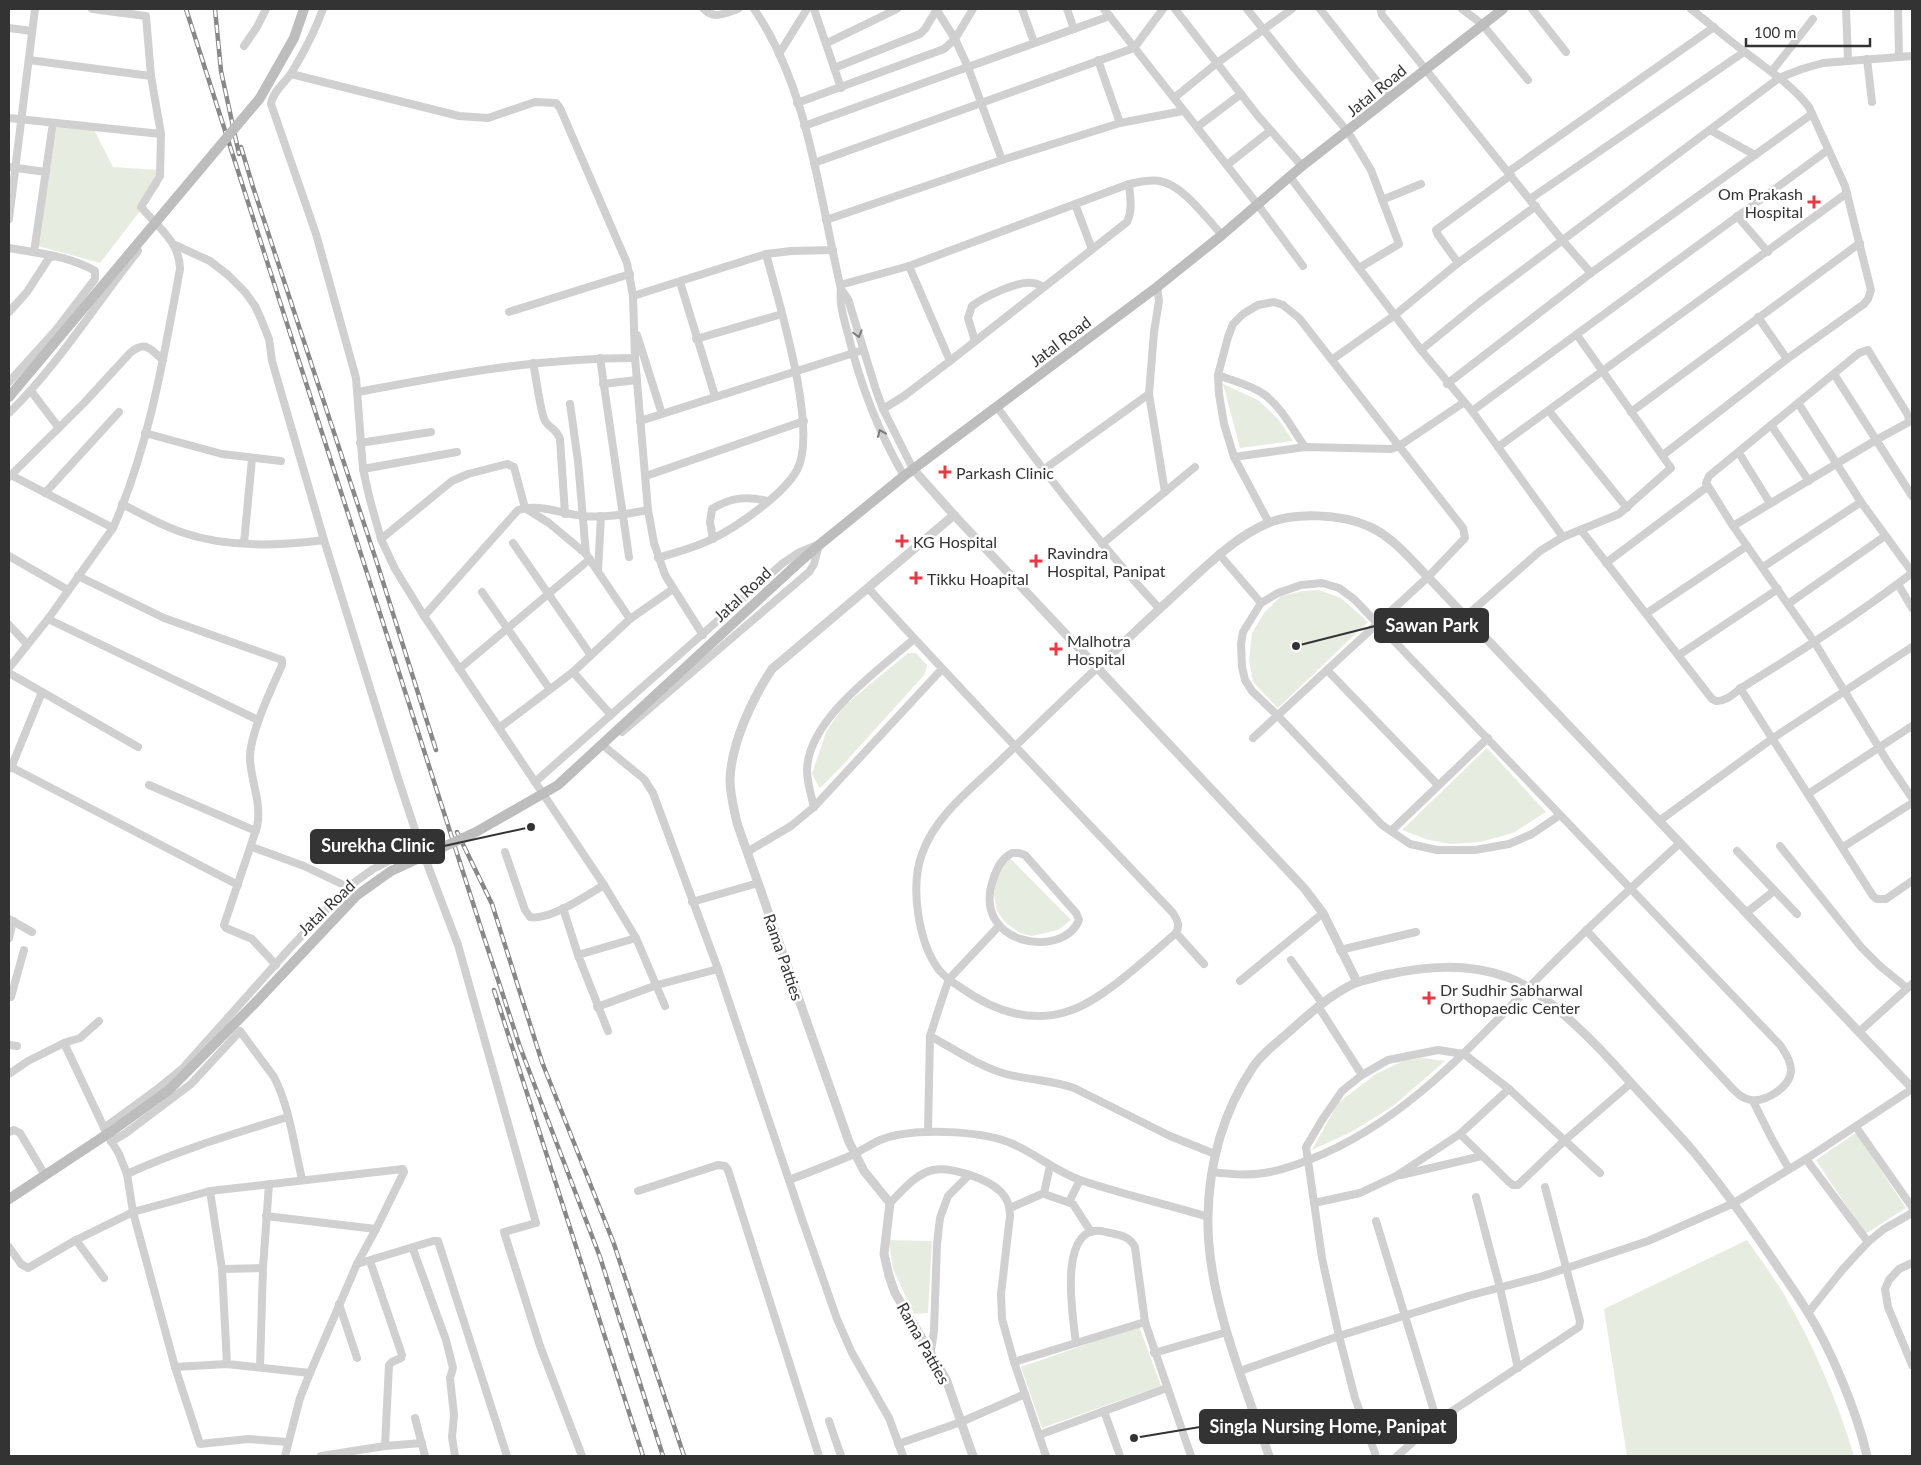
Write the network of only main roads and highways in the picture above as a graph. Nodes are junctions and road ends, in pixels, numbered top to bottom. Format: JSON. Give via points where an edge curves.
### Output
{"nodes":[{"id":1,"x":304,"y":9,"type":"edge"},
{"id":2,"x":1503,"y":9,"type":"edge"},
{"id":3,"x":9,"y":397,"type":"edge"},
{"id":4,"x":9,"y":1199,"type":"edge"}],
"edges":[{"from":1,"to":3,"type":"main road","bridge":true,"via":[[294,38],[260,98]]},
{"from":2,"to":4,"type":"main road","name":"Jatal Road","bridge":true,"via":[[1302,166],[1157,287],[913,469],[819,545],[558,785],[476,832],[391,871],[356,896],[169,1090]]}]}
